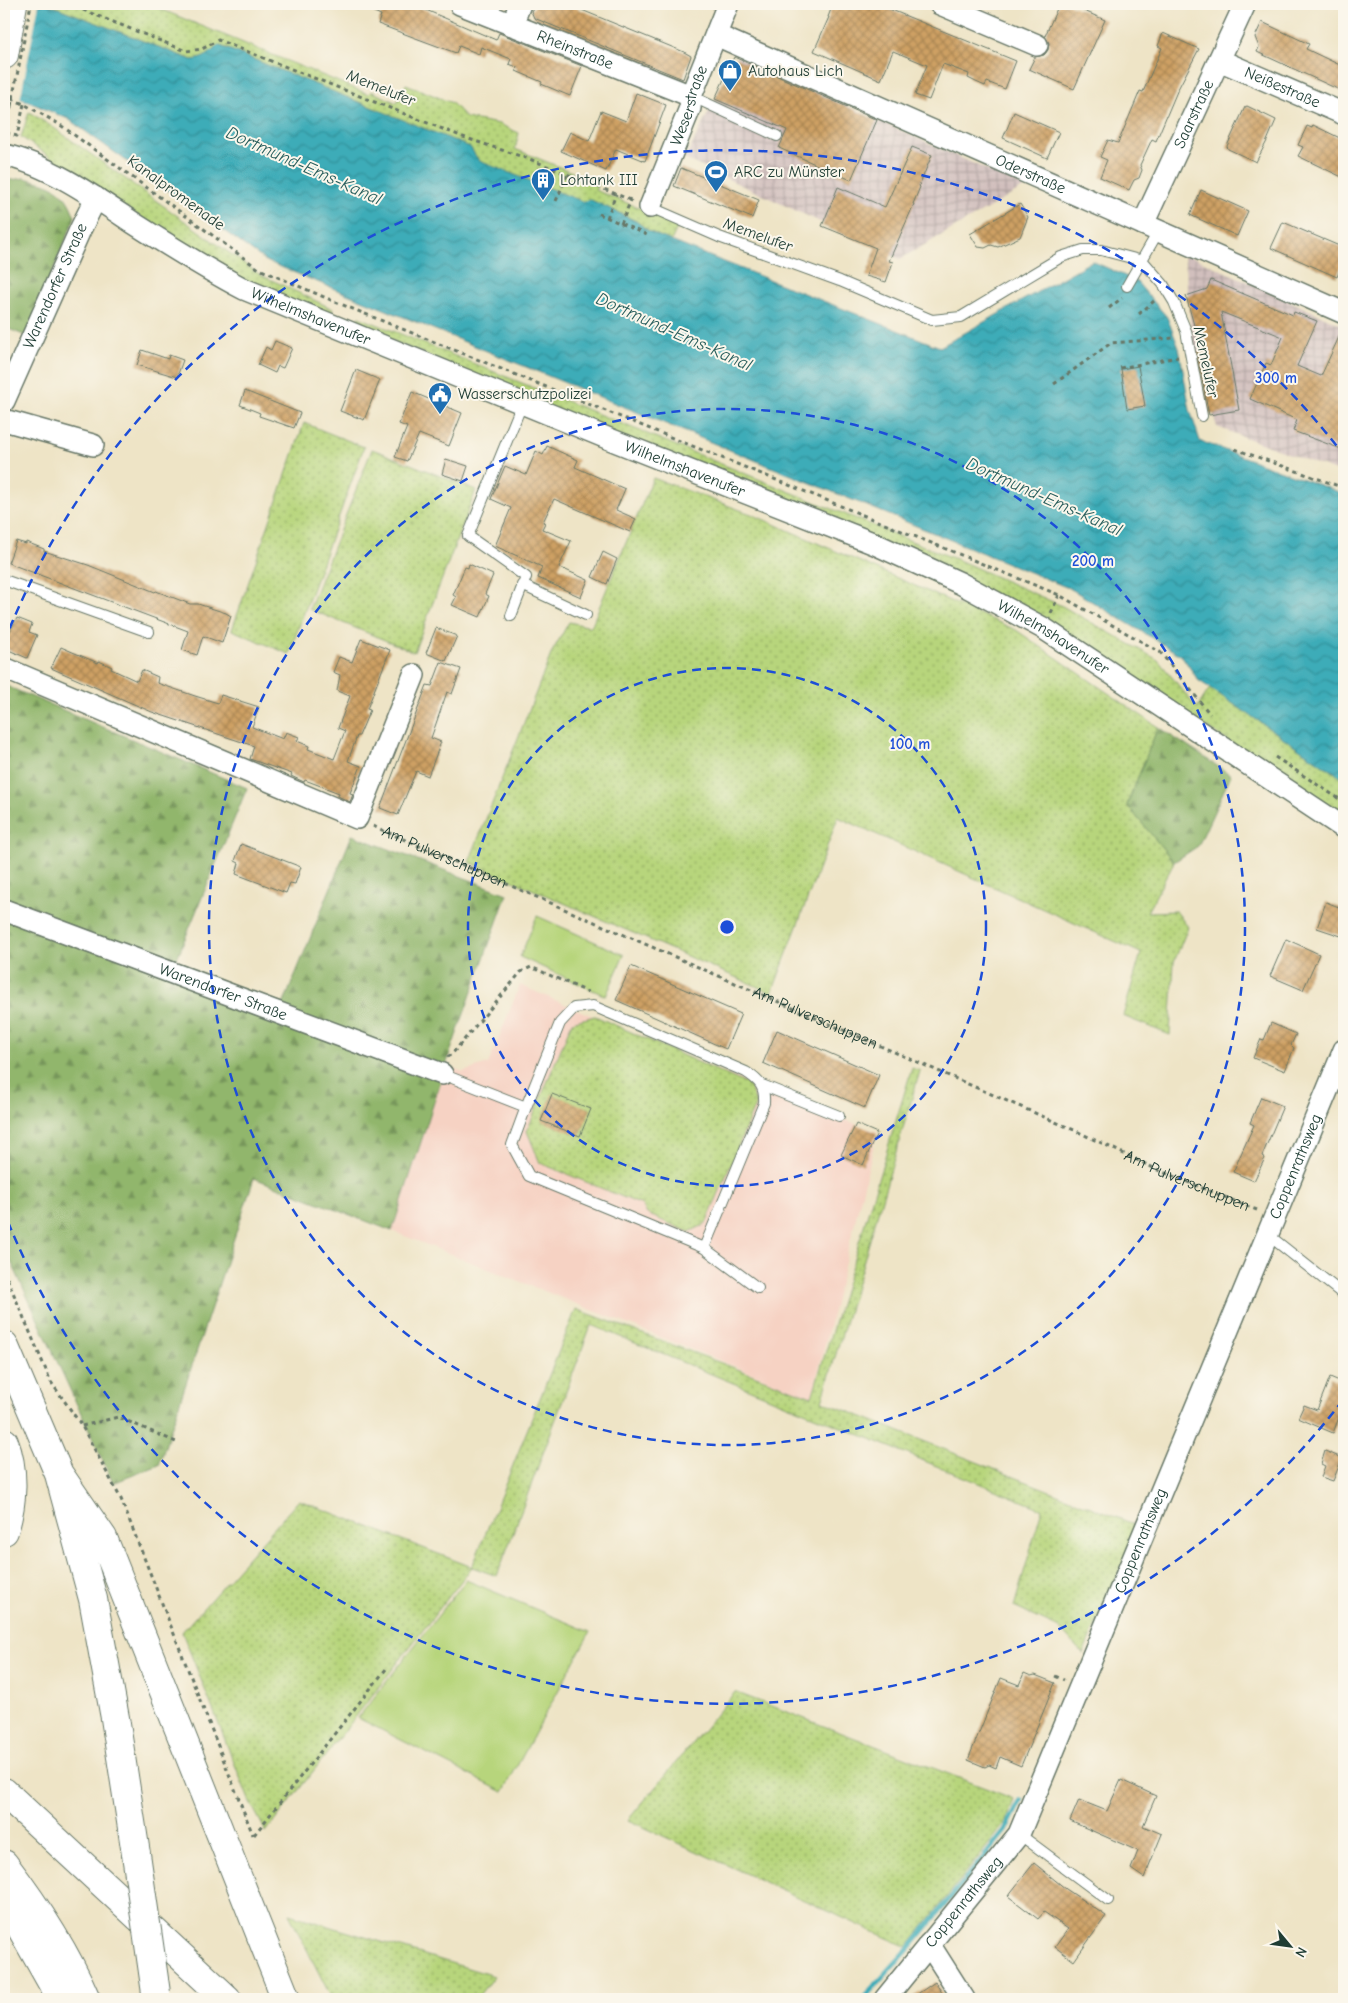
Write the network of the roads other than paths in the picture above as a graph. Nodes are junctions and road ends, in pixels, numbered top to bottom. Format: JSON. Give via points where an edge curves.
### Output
{"nodes":[{"id":1,"x":13,"y":4,"type":"edge"},
{"id":2,"x":460,"y":4,"type":"edge"},
{"id":3,"x":520,"y":4,"type":"edge"},
{"id":4,"x":728,"y":4,"type":"edge"},
{"id":5,"x":940,"y":4,"type":"edge"},
{"id":6,"x":1245,"y":4,"type":"edge"},
{"id":7,"x":512,"y":25,"type":"junction"},
{"id":8,"x":716,"y":35,"type":"junction"},
{"id":9,"x":1037,"y":45,"type":"dead end"},
{"id":10,"x":4,"y":55,"type":"edge"},
{"id":11,"x":1219,"y":60,"type":"junction"},
{"id":12,"x":691,"y":96,"type":"junction"},
{"id":13,"x":1344,"y":114,"type":"edge"},
{"id":14,"x":777,"y":136,"type":"dead end"},
{"id":15,"x":4,"y":148,"type":"edge"},
{"id":16,"x":96,"y":198,"type":"junction"},
{"id":17,"x":640,"y":203,"type":"joint"},
{"id":18,"x":1150,"y":228,"type":"junction"},
{"id":19,"x":1143,"y":261,"type":"junction"},
{"id":20,"x":1127,"y":286,"type":"dead end"},
{"id":21,"x":1344,"y":313,"type":"edge"},
{"id":22,"x":4,"y":401,"type":"edge"},
{"id":23,"x":522,"y":404,"type":"junction"},
{"id":24,"x":1202,"y":416,"type":"dead end"},
{"id":25,"x":4,"y":420,"type":"edge"},
{"id":26,"x":93,"y":446,"type":"dead end"},
{"id":27,"x":4,"y":580,"type":"edge"},
{"id":28,"x":522,"y":585,"type":"junction"},
{"id":29,"x":586,"y":615,"type":"dead end"},
{"id":30,"x":511,"y":616,"type":"dead end"},
{"id":31,"x":149,"y":632,"type":"dead end"},
{"id":32,"x":4,"y":668,"type":"edge"},
{"id":33,"x":414,"y":675,"type":"dead end"},
{"id":34,"x":1344,"y":828,"type":"edge"},
{"id":35,"x":4,"y":910,"type":"edge"},
{"id":36,"x":1344,"y":1053,"type":"edge"},
{"id":37,"x":435,"y":1071,"type":"joint"},
{"id":38,"x":762,"y":1085,"type":"junction"},
{"id":39,"x":526,"y":1106,"type":"junction"},
{"id":40,"x":839,"y":1116,"type":"dead end"},
{"id":41,"x":1270,"y":1225,"type":"junction"},
{"id":42,"x":704,"y":1248,"type":"junction"},
{"id":43,"x":758,"y":1288,"type":"dead end"},
{"id":44,"x":1344,"y":1295,"type":"edge"},
{"id":45,"x":4,"y":1345,"type":"edge"},
{"id":46,"x":4,"y":1442,"type":"edge"},
{"id":47,"x":59,"y":1474,"type":"junction"},
{"id":48,"x":4,"y":1532,"type":"edge"},
{"id":49,"x":4,"y":1792,"type":"edge"},
{"id":50,"x":1019,"y":1834,"type":"junction"},
{"id":51,"x":4,"y":1864,"type":"edge"},
{"id":52,"x":1108,"y":1900,"type":"dead end"},
{"id":53,"x":4,"y":1902,"type":"edge"},
{"id":54,"x":929,"y":1944,"type":"junction"},
{"id":55,"x":157,"y":1996,"type":"edge"},
{"id":56,"x":61,"y":1999,"type":"edge"},
{"id":57,"x":86,"y":1999,"type":"edge"},
{"id":58,"x":227,"y":1999,"type":"edge"},
{"id":59,"x":286,"y":1999,"type":"edge"},
{"id":60,"x":885,"y":1999,"type":"edge"},
{"id":61,"x":964,"y":1999,"type":"edge"}],
"edges":[{"from":1,"to":10,"type":"main road"},
{"from":2,"to":7,"type":"street","name":"Rheinstraße"},
{"from":3,"to":7,"type":"street"},
{"from":4,"to":8,"type":"street","name":"Weserstraße"},
{"from":5,"to":9,"type":"street"},
{"from":6,"to":11,"type":"street","name":"Saarstraße"},
{"from":7,"to":12,"type":"street","name":"Rheinstraße"},
{"from":8,"to":12,"type":"street","name":"Weserstraße"},
{"from":8,"to":18,"type":"street","name":"Oderstraße"},
{"from":11,"to":13,"type":"street","name":"Neißestraße"},
{"from":11,"to":18,"type":"street","name":"Saarstraße"},
{"from":12,"to":14,"type":"lane"},
{"from":12,"to":17,"type":"street","name":"Weserstraße","via":[[690,108]]},
{"from":15,"to":16,"type":"street","name":"Wilhelmshavenufer","via":[[15,158]]},
{"from":16,"to":22,"type":"street","name":"Warendorfer Straße"},
{"from":16,"to":23,"type":"street","name":"Wilhelmshavenufer","via":[[197,264],[244,289]]},
{"from":17,"to":19,"type":"lane","name":"Memelufer","via":[[932,320],[961,317],[1061,258],[1083,250],[1102,250]]},
{"from":18,"to":19,"type":"lane"},
{"from":18,"to":21,"type":"street","name":"Oderstraße"},
{"from":19,"to":20,"type":"lane"},
{"from":19,"to":24,"type":"lane","name":"Memelufer","via":[[1163,284],[1187,336]]},
{"from":23,"to":28,"type":"lane","via":[[468,536],[526,576]]},
{"from":23,"to":34,"type":"street","name":"Wilhelmshavenufer","via":[[875,544],[960,583],[1043,628]]},
{"from":25,"to":26,"type":"street"},
{"from":27,"to":31,"type":"lane"},
{"from":28,"to":29,"type":"lane"},
{"from":28,"to":30,"type":"lane"},
{"from":32,"to":33,"type":"street","via":[[356,818]]},
{"from":35,"to":37,"type":"street","name":"Warendorfer Straße"},
{"from":36,"to":41,"type":"street","name":"Coppenrathsweg"},
{"from":37,"to":39,"type":"lane"},
{"from":38,"to":39,"type":"lane","via":[[746,1072],[593,1006],[574,1008],[560,1023]]},
{"from":38,"to":40,"type":"lane"},
{"from":38,"to":42,"type":"lane","via":[[764,1103]]},
{"from":39,"to":42,"type":"lane","via":[[512,1145],[529,1176]]},
{"from":41,"to":44,"type":"lane"},
{"from":41,"to":50,"type":"street","name":"Coppenrathsweg"},
{"from":42,"to":43,"type":"lane"},
{"from":45,"to":47,"type":"main road"},
{"from":46,"to":48,"type":"main road","via":[[12,1488]]},
{"from":47,"to":55,"type":"main road","bridge":true,"via":[[93,1599],[115,1718]]},
{"from":47,"to":59,"type":"main road","via":[[103,1538]]},
{"from":49,"to":58,"type":"main road"},
{"from":50,"to":52,"type":"lane"},
{"from":50,"to":54,"type":"street","name":"Coppenrathsweg"},
{"from":51,"to":57,"type":"main road","via":[[34,1904]]},
{"from":53,"to":56,"type":"main road"},
{"from":54,"to":60,"type":"street","name":"Coppenrathsweg"},
{"from":54,"to":61,"type":"street"}]}
